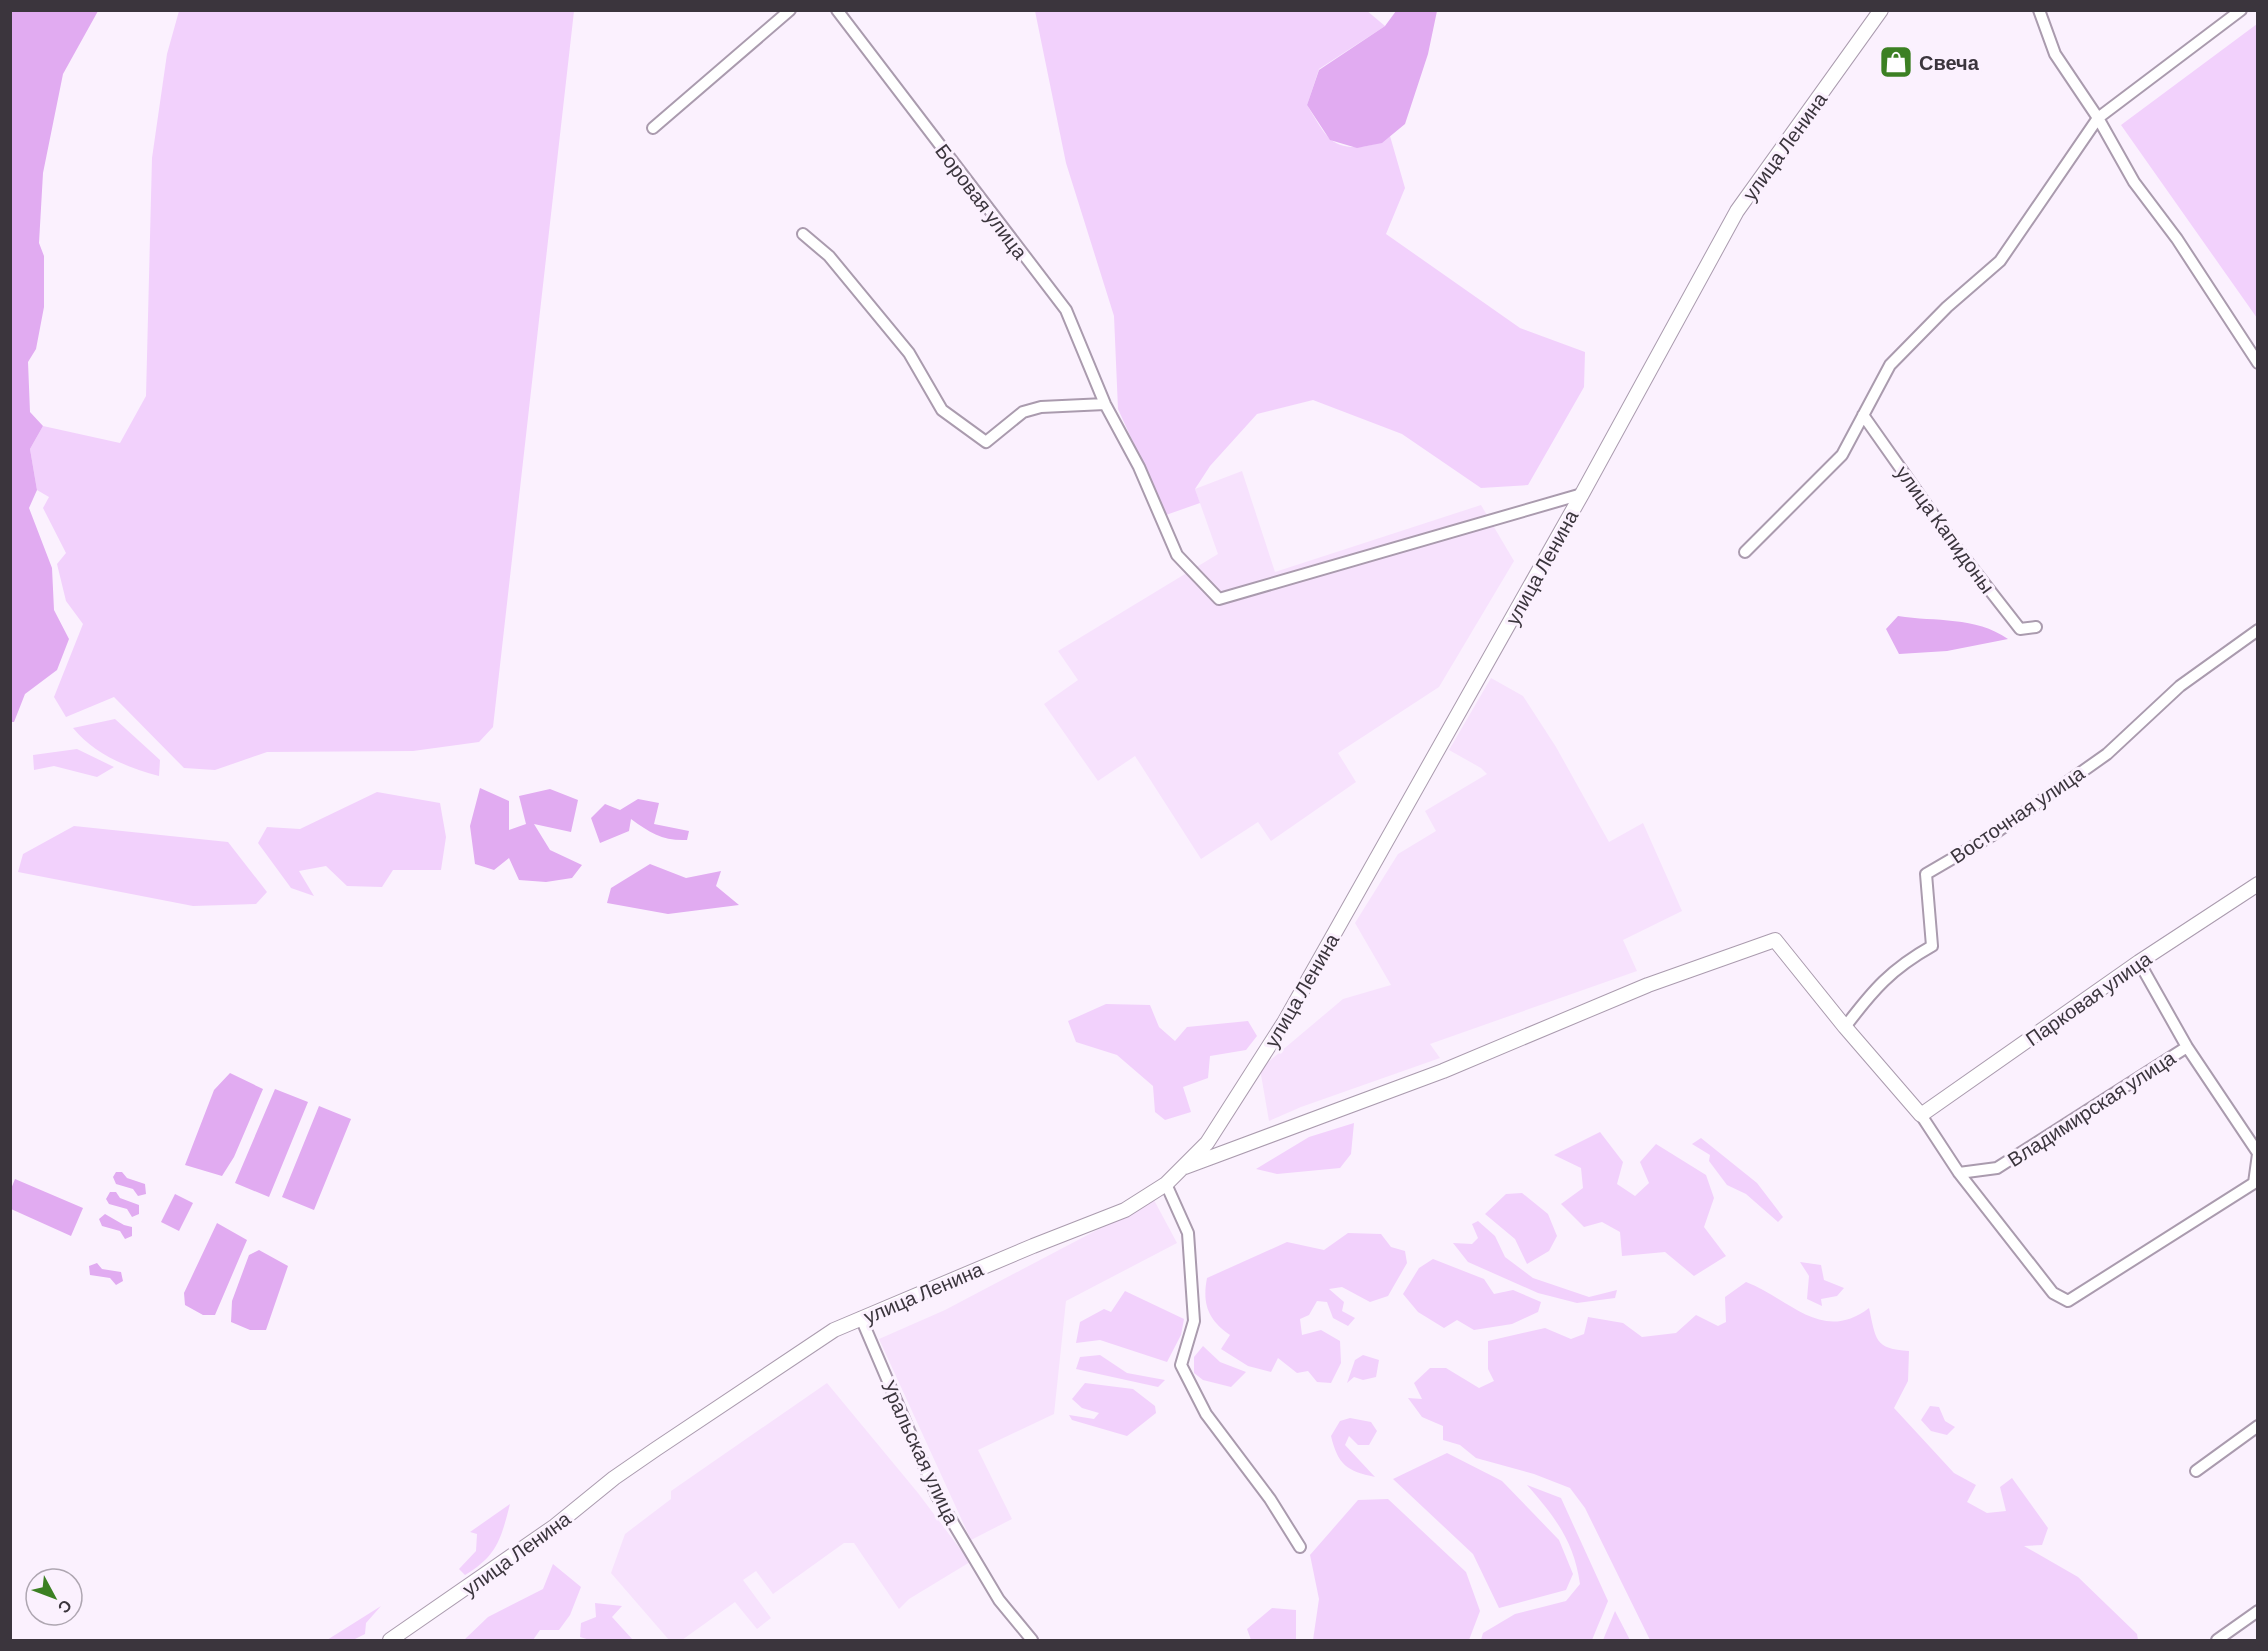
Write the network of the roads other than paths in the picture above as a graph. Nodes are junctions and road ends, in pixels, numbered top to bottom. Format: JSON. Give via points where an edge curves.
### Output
{"nodes":[{"id":1,"x":790,"y":10,"type":"edge"},
{"id":2,"x":837,"y":10,"type":"edge"},
{"id":3,"x":1881,"y":10,"type":"edge"},
{"id":4,"x":2039,"y":10,"type":"edge"},
{"id":5,"x":2241,"y":10,"type":"edge"},
{"id":6,"x":2098,"y":118,"type":"junction"},
{"id":7,"x":653,"y":128,"type":"dead end"},
{"id":8,"x":803,"y":234,"type":"dead end"},
{"id":9,"x":2258,"y":363,"type":"edge"},
{"id":10,"x":1105,"y":404,"type":"junction"},
{"id":11,"x":1863,"y":415,"type":"junction"},
{"id":12,"x":1582,"y":494,"type":"junction"},
{"id":13,"x":1745,"y":552,"type":"dead end"},
{"id":14,"x":2036,"y":627,"type":"dead end"},
{"id":15,"x":2258,"y":630,"type":"edge"},
{"id":16,"x":2258,"y":884,"type":"edge"},
{"id":17,"x":2139,"y":962,"type":"junction"},
{"id":18,"x":1845,"y":1027,"type":"junction"},
{"id":19,"x":2187,"y":1047,"type":"junction"},
{"id":20,"x":1922,"y":1115,"type":"junction"},
{"id":21,"x":2258,"y":1154,"type":"edge"},
{"id":22,"x":1181,"y":1169,"type":"junction"},
{"id":23,"x":1959,"y":1173,"type":"junction"},
{"id":24,"x":1166,"y":1184,"type":"junction"},
{"id":25,"x":861,"y":1318,"type":"junction"},
{"id":26,"x":2258,"y":1426,"type":"edge"},
{"id":27,"x":2196,"y":1471,"type":"dead end"},
{"id":28,"x":1300,"y":1547,"type":"dead end"},
{"id":29,"x":2258,"y":1611,"type":"edge"},
{"id":30,"x":392,"y":1640,"type":"edge"},
{"id":31,"x":1032,"y":1641,"type":"edge"},
{"id":32,"x":2217,"y":1641,"type":"edge"}],
"edges":[{"from":1,"to":7,"type":"street"},
{"from":2,"to":10,"type":"street","name":"Боровая улица","via":[[1066,310]]},
{"from":3,"to":12,"type":"street","name":"улица Ленина","via":[[1737,211]]},
{"from":4,"to":6,"type":"street","via":[[2055,54]]},
{"from":5,"to":6,"type":"street"},
{"from":6,"to":9,"type":"street","via":[[2134,182],[2177,239]]},
{"from":6,"to":11,"type":"street","via":[[2000,261],[1890,365]]},
{"from":8,"to":10,"type":"street","via":[[829,256],[909,353],[942,410],[986,442],[1023,412],[1041,407]]},
{"from":10,"to":12,"type":"street","name":"Боровая улица","via":[[1139,467],[1177,555],[1219,599]]},
{"from":11,"to":13,"type":"street","via":[[1842,455]]},
{"from":11,"to":14,"type":"street","name":"улица Капидоны","via":[[1956,547],[2020,629]]},
{"from":12,"to":22,"type":"street","name":"улица Ленина","via":[[1285,1021],[1207,1143]]},
{"from":15,"to":18,"type":"street","name":"Восточная улица","via":[[2180,686],[2107,754],[1991,836],[1926,874],[1932,946],[1900,964],[1870,993]]},
{"from":16,"to":17,"type":"street","name":"Парковая улица"},
{"from":17,"to":19,"type":"street"},
{"from":17,"to":20,"type":"street","name":"Парковая улица"},
{"from":18,"to":20,"type":"street"},
{"from":18,"to":22,"type":"street","via":[[1774,940],[1648,985],[1443,1071]]},
{"from":19,"to":21,"type":"street"},
{"from":19,"to":23,"type":"street","name":"Владимирская улица","via":[[1997,1168]]},
{"from":20,"to":23,"type":"street"},
{"from":21,"to":23,"type":"street","via":[[2254,1183],[2068,1301],[2053,1293]]},
{"from":22,"to":24,"type":"street","name":"улица Ленина"},
{"from":24,"to":25,"type":"street","name":"улица Ленина","via":[[1125,1210]]},
{"from":24,"to":28,"type":"street","via":[[1188,1233],[1194,1321],[1181,1365],[1206,1414],[1270,1498]]},
{"from":25,"to":30,"type":"street","name":"улица Ленина","via":[[834,1330],[656,1449],[555,1526]]},
{"from":25,"to":31,"type":"street","name":"Уральская улица","via":[[937,1496],[999,1600]]},
{"from":26,"to":27,"type":"street"},
{"from":29,"to":32,"type":"street"}]}
